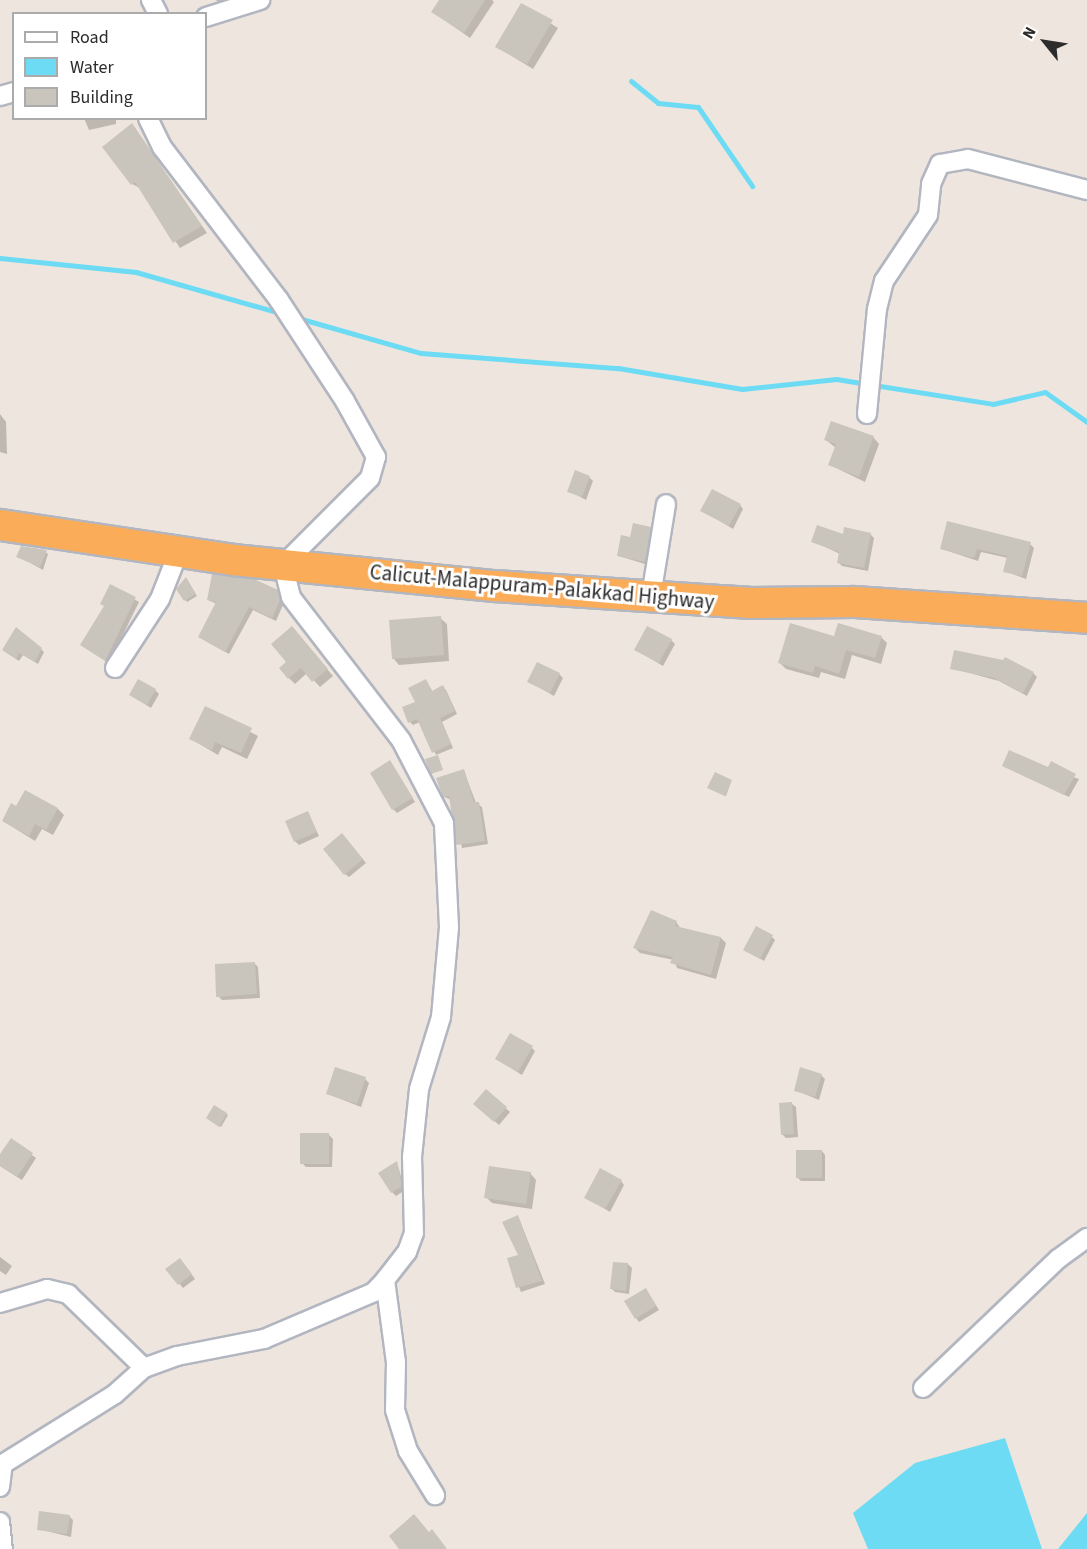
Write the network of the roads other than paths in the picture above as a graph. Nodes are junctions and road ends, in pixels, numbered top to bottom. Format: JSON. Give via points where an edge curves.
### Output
{"nodes":[{"id":1,"x":260,"y":0,"type":"edge"},
{"id":2,"x":207,"y":17,"type":"edge"},
{"id":3,"x":149,"y":120,"type":"edge"},
{"id":4,"x":1087,"y":190,"type":"edge"},
{"id":5,"x":869,"y":406,"type":"dead end"},
{"id":6,"x":666,"y":504,"type":"dead end"},
{"id":7,"x":0,"y":525,"type":"edge"},
{"id":8,"x":178,"y":553,"type":"junction"},
{"id":9,"x":283,"y":565,"type":"junction"},
{"id":10,"x":651,"y":596,"type":"junction"},
{"id":11,"x":1087,"y":618,"type":"edge"},
{"id":12,"x":115,"y":668,"type":"dead end"},
{"id":13,"x":1087,"y":1238,"type":"edge"},
{"id":14,"x":385,"y":1280,"type":"junction"},
{"id":15,"x":0,"y":1303,"type":"edge"},
{"id":16,"x":144,"y":1368,"type":"junction"},
{"id":17,"x":923,"y":1389,"type":"dead end"},
{"id":18,"x":0,"y":1487,"type":"edge"},
{"id":19,"x":435,"y":1495,"type":"dead end"},
{"id":20,"x":0,"y":1522,"type":"edge"},
{"id":21,"x":3,"y":1549,"type":"edge"}],
"edges":[{"from":1,"to":2,"type":"street"},
{"from":3,"to":9,"type":"street","via":[[162,147],[279,300],[376,457],[370,478]]},
{"from":4,"to":5,"type":"street","via":[[968,159],[940,164],[931,184],[928,215],[884,281],[877,309]]},
{"from":6,"to":10,"type":"street"},
{"from":7,"to":8,"type":"highway","name":"Calicut-Malappuram-Palakkad Highway"},
{"from":8,"to":9,"type":"highway","name":"Calicut-Malappuram-Palakkad Highway"},
{"from":8,"to":12,"type":"street","via":[[160,599]]},
{"from":9,"to":10,"type":"highway","name":"Calicut-Malappuram-Palakkad Highway"},
{"from":9,"to":14,"type":"street","via":[[291,597],[401,740],[444,823],[449,927],[441,1017],[419,1089],[412,1157],[414,1233],[407,1252]]},
{"from":10,"to":11,"type":"highway","name":"Calicut-Malappuram-Palakkad Highway","via":[[748,603],[855,602]]},
{"from":13,"to":17,"type":"street","via":[[1058,1258]]},
{"from":14,"to":16,"type":"street","via":[[374,1292],[264,1340],[177,1356]]},
{"from":14,"to":19,"type":"street","via":[[396,1362],[394,1410],[408,1450]]},
{"from":15,"to":16,"type":"street","via":[[47,1289],[68,1294]]},
{"from":16,"to":18,"type":"street","via":[[115,1394],[3,1464]]},
{"from":20,"to":21,"type":"street"}]}
